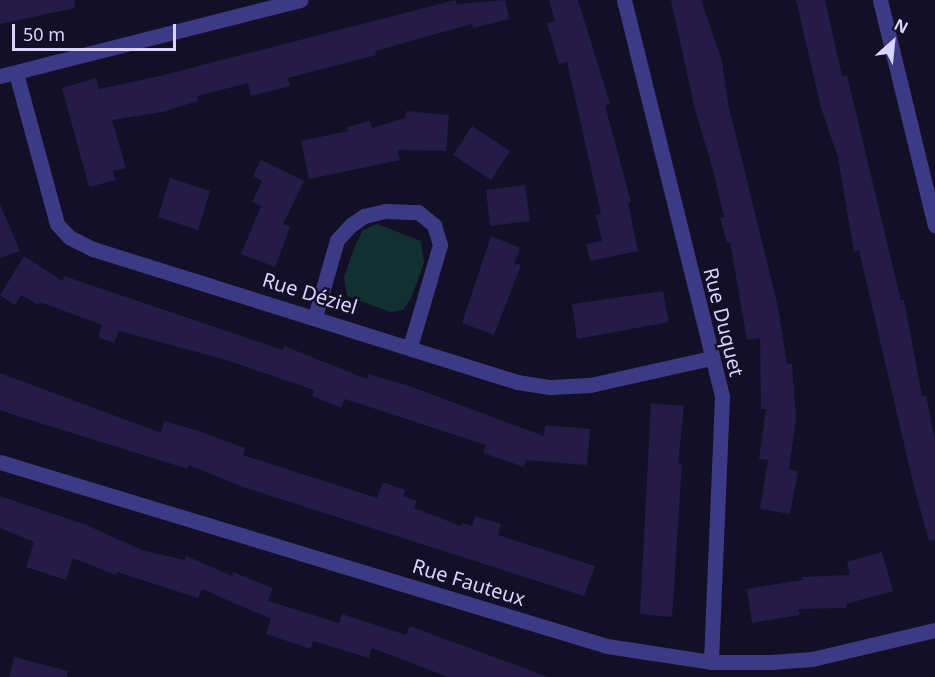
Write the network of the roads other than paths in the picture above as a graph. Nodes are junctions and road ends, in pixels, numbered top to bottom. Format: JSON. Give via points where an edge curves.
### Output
{"nodes":[{"id":1,"x":301,"y":0,"type":"edge"},
{"id":2,"x":624,"y":0,"type":"edge"},
{"id":3,"x":880,"y":0,"type":"edge"},
{"id":4,"x":16,"y":73,"type":"junction"},
{"id":5,"x":0,"y":76,"type":"edge"},
{"id":6,"x":935,"y":225,"type":"edge"},
{"id":7,"x":315,"y":316,"type":"junction"},
{"id":8,"x":410,"y":347,"type":"junction"},
{"id":9,"x":711,"y":358,"type":"junction"},
{"id":10,"x":0,"y":462,"type":"edge"},
{"id":11,"x":935,"y":630,"type":"edge"},
{"id":12,"x":711,"y":662,"type":"junction"}],
"edges":[{"from":1,"to":4,"type":"street"},
{"from":2,"to":9,"type":"street","name":"Rue Duquet"},
{"from":3,"to":6,"type":"street"},
{"from":4,"to":5,"type":"street"},
{"from":4,"to":7,"type":"street","name":"Rue Déziel","via":[[52,209],[69,237],[93,249]]},
{"from":7,"to":8,"type":"street","name":"Rue Déziel"},
{"from":7,"to":8,"type":"street","via":[[337,240],[351,225],[364,216],[385,211],[418,212],[434,225],[440,245]]},
{"from":8,"to":9,"type":"street","name":"Rue Déziel","via":[[517,382],[550,387],[590,385]]},
{"from":9,"to":12,"type":"street","name":"Rue Duquet","via":[[722,397]]},
{"from":10,"to":12,"type":"street","name":"Rue Fauteux","via":[[608,646]]},
{"from":11,"to":12,"type":"street","name":"Rue Fauteux","via":[[812,659]]}]}
